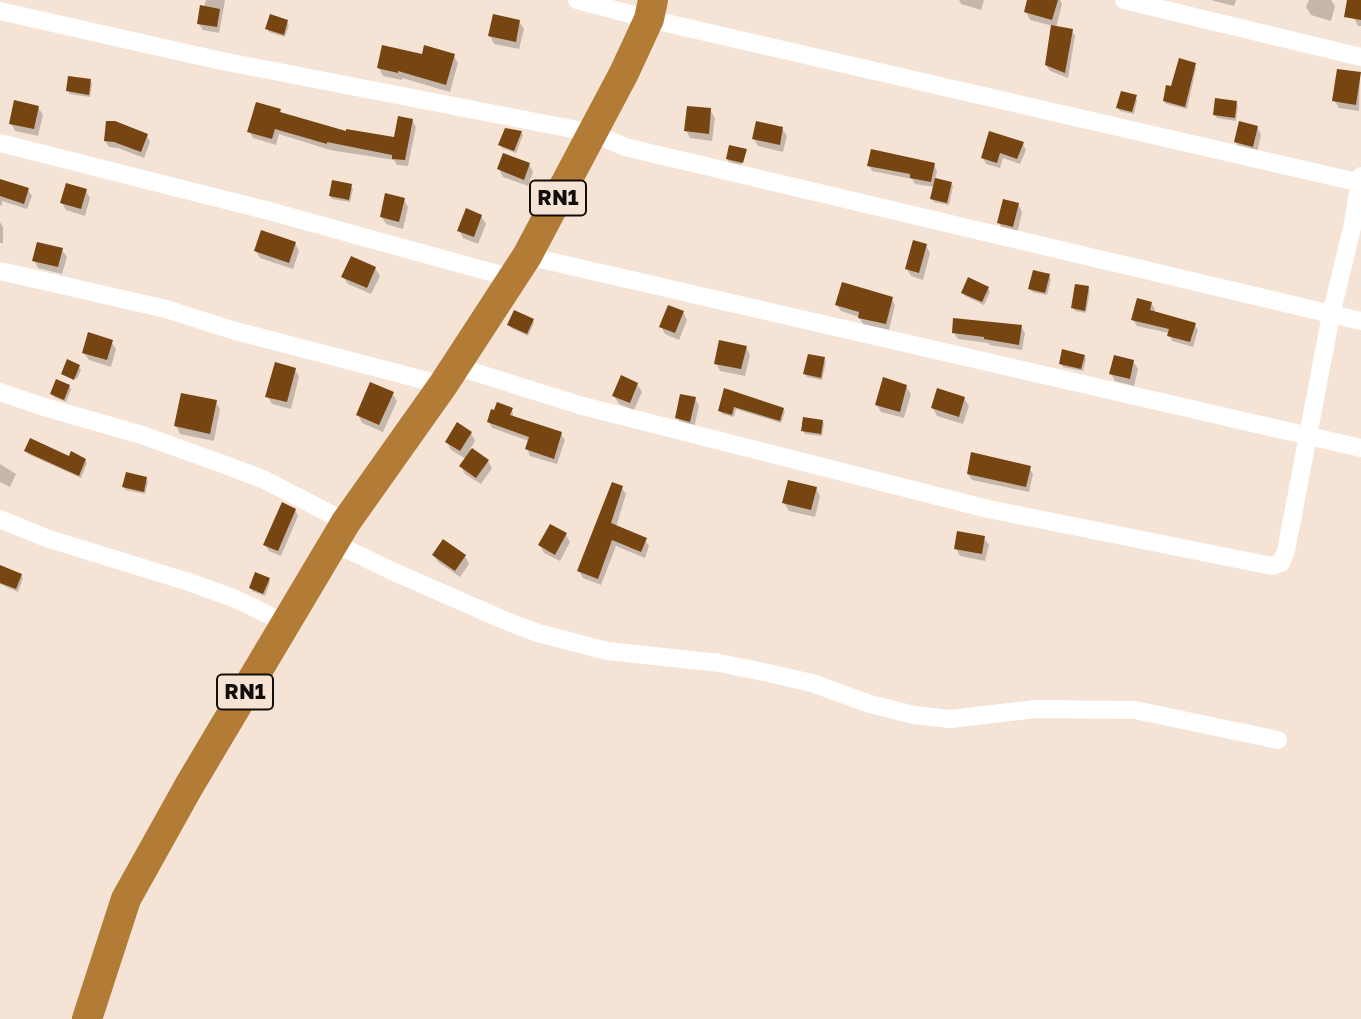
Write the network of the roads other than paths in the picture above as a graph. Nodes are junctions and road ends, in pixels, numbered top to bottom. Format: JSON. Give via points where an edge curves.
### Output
{"nodes":[{"id":1,"x":577,"y":0,"type":"edge"},
{"id":2,"x":1124,"y":0,"type":"edge"},
{"id":3,"x":651,"y":9,"type":"edge"},
{"id":4,"x":0,"y":10,"type":"edge"},
{"id":5,"x":1361,"y":57,"type":"edge"},
{"id":6,"x":593,"y":132,"type":"junction"},
{"id":7,"x":0,"y":143,"type":"edge"},
{"id":8,"x":1361,"y":180,"type":"edge"},
{"id":9,"x":520,"y":267,"type":"junction"},
{"id":10,"x":0,"y":271,"type":"edge"},
{"id":11,"x":1331,"y":315,"type":"junction"},
{"id":12,"x":1361,"y":321,"type":"edge"},
{"id":13,"x":449,"y":376,"type":"junction"},
{"id":14,"x":0,"y":392,"type":"edge"},
{"id":15,"x":1308,"y":436,"type":"junction"},
{"id":16,"x":1361,"y":448,"type":"edge"},
{"id":17,"x":0,"y":519,"type":"edge"},
{"id":18,"x":340,"y":532,"type":"junction"},
{"id":19,"x":287,"y":624,"type":"junction"},
{"id":20,"x":1278,"y":740,"type":"dead end"},
{"id":21,"x":87,"y":1019,"type":"edge"}],
"edges":[{"from":1,"to":3,"type":"street"},
{"from":2,"to":5,"type":"street"},
{"from":3,"to":6,"type":"highway","number":"RN1"},
{"from":3,"to":8,"type":"street"},
{"from":4,"to":6,"type":"street","via":[[217,60]]},
{"from":6,"to":9,"type":"highway","number":"RN1"},
{"from":6,"to":11,"type":"street","via":[[625,147]]},
{"from":7,"to":9,"type":"street","via":[[269,211]]},
{"from":8,"to":11,"type":"street"},
{"from":9,"to":13,"type":"highway","number":"RN1"},
{"from":9,"to":15,"type":"street"},
{"from":10,"to":13,"type":"street","via":[[166,309],[232,330]]},
{"from":11,"to":12,"type":"street"},
{"from":11,"to":15,"type":"street"},
{"from":13,"to":15,"type":"street","via":[[988,509],[1272,566],[1281,564],[1286,551]]},
{"from":13,"to":18,"type":"highway","number":"RN1"},
{"from":14,"to":18,"type":"street","via":[[142,435],[275,485]]},
{"from":15,"to":16,"type":"street"},
{"from":17,"to":19,"type":"street","via":[[236,599]]},
{"from":18,"to":19,"type":"highway","number":"RN1"},
{"from":18,"to":20,"type":"street","via":[[506,621],[607,651],[720,663],[812,682],[914,715],[950,719],[1035,709],[1135,710]]},
{"from":19,"to":21,"type":"highway","number":"RN1","via":[[126,900]]}]}
